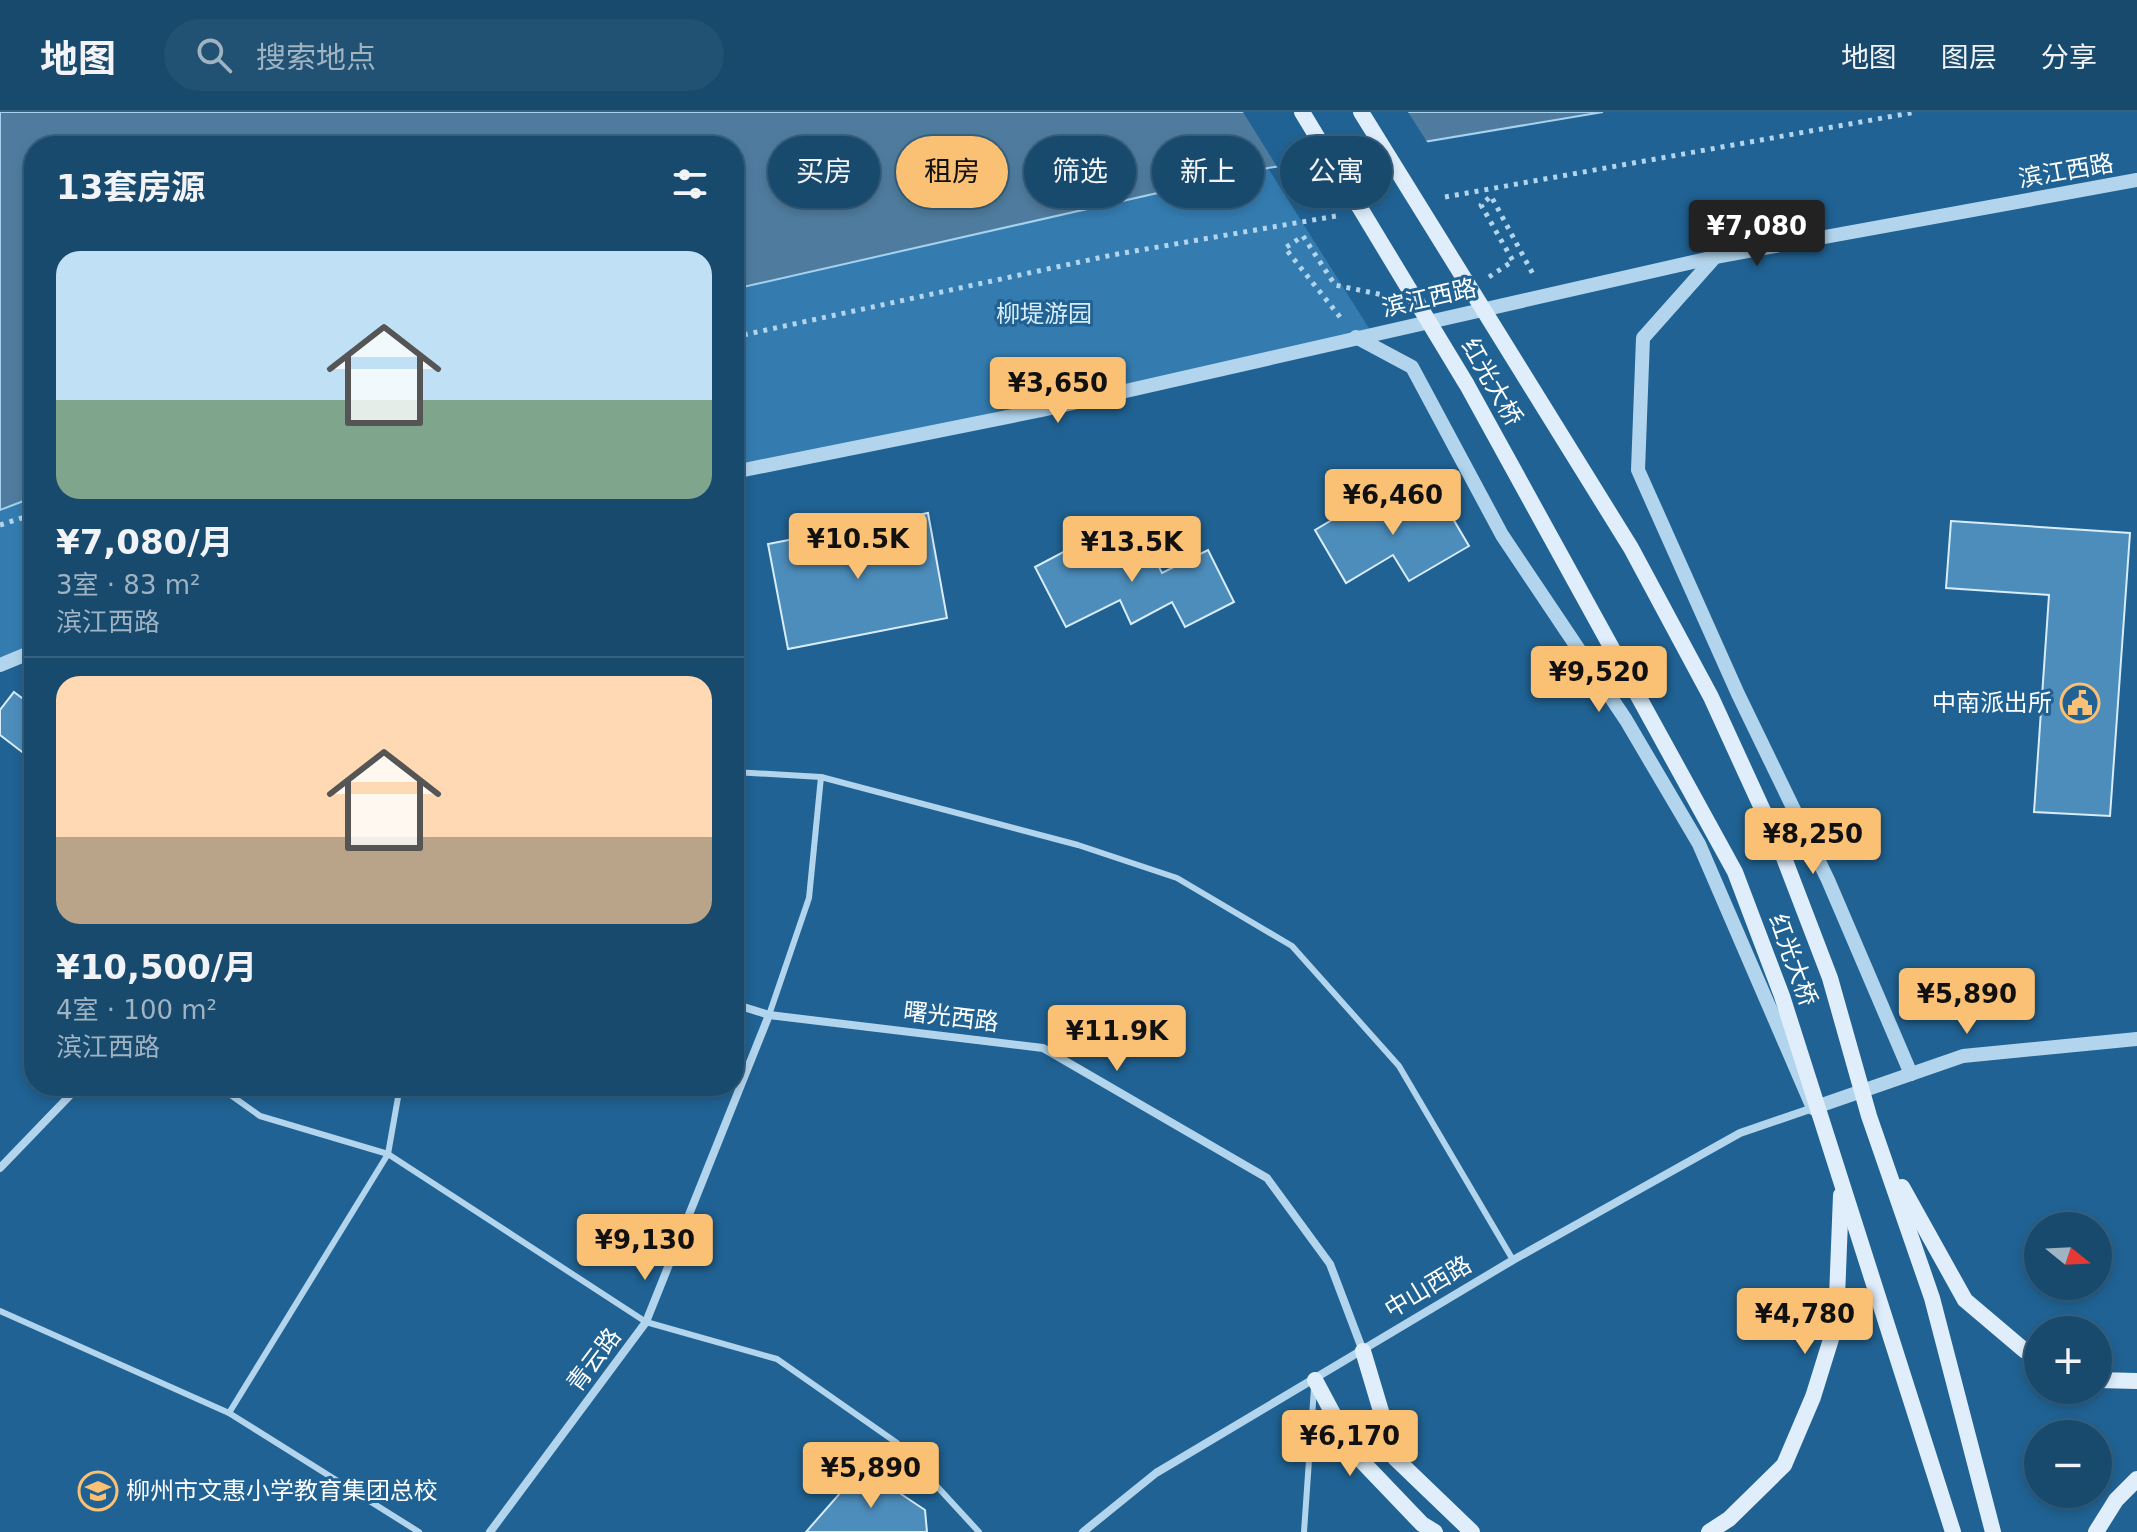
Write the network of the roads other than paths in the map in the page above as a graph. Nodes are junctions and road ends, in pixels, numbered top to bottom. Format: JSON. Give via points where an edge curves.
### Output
{"nodes":[{"id":1,"x":1302,"y":112,"type":"edge"},
{"id":2,"x":1361,"y":112,"type":"edge"},
{"id":3,"x":2137,"y":180,"type":"edge"},
{"id":4,"x":1715,"y":257,"type":"junction"},
{"id":5,"x":1356,"y":337,"type":"junction"},
{"id":6,"x":744,"y":470,"type":"edge"},
{"id":7,"x":24,"y":655,"type":"edge"},
{"id":8,"x":0,"y":665,"type":"edge"},
{"id":9,"x":744,"y":773,"type":"edge"},
{"id":10,"x":821,"y":777,"type":"junction"},
{"id":11,"x":744,"y":1007,"type":"edge"},
{"id":12,"x":769,"y":1015,"type":"junction"},
{"id":13,"x":2137,"y":1039,"type":"edge"},
{"id":14,"x":1911,"y":1074,"type":"junction"},
{"id":15,"x":744,"y":1077,"type":"edge"},
{"id":16,"x":69,"y":1096,"type":"edge"},
{"id":17,"x":232,"y":1096,"type":"edge"},
{"id":18,"x":398,"y":1096,"type":"edge"},
{"id":19,"x":737,"y":1096,"type":"edge"},
{"id":20,"x":1813,"y":1108,"type":"junction"},
{"id":21,"x":1882,"y":1151,"type":"junction"},
{"id":22,"x":388,"y":1154,"type":"junction"},
{"id":23,"x":0,"y":1168,"type":"edge"},
{"id":24,"x":1841,"y":1181,"type":"junction"},
{"id":25,"x":1513,"y":1260,"type":"junction"},
{"id":26,"x":0,"y":1311,"type":"edge"},
{"id":27,"x":646,"y":1322,"type":"junction"},
{"id":28,"x":2024,"y":1350,"type":"edge"},
{"id":29,"x":1363,"y":1351,"type":"junction"},
{"id":30,"x":1315,"y":1380,"type":"junction"},
{"id":31,"x":2112,"y":1380,"type":"edge"},
{"id":32,"x":2137,"y":1381,"type":"edge"},
{"id":33,"x":229,"y":1413,"type":"junction"},
{"id":34,"x":2137,"y":1479,"type":"edge"},
{"id":35,"x":419,"y":1532,"type":"edge"},
{"id":36,"x":490,"y":1532,"type":"edge"},
{"id":37,"x":979,"y":1532,"type":"edge"},
{"id":38,"x":1083,"y":1532,"type":"edge"},
{"id":39,"x":1304,"y":1532,"type":"edge"},
{"id":40,"x":1435,"y":1532,"type":"edge"},
{"id":41,"x":1472,"y":1532,"type":"edge"},
{"id":42,"x":1709,"y":1532,"type":"edge"},
{"id":43,"x":1953,"y":1532,"type":"edge"},
{"id":44,"x":1993,"y":1532,"type":"edge"},
{"id":45,"x":2096,"y":1532,"type":"edge"}],
"edges":[{"from":1,"to":24,"type":"main road","name":"红光大桥","via":[[1467,385],[1735,872],[1782,996]]},
{"from":2,"to":21,"type":"main road","name":"红光大桥","via":[[1631,548],[1711,697],[1781,850],[1830,978]]},
{"from":3,"to":4,"type":"street","name":"滨江西路"},
{"from":4,"to":5,"type":"street","name":"滨江西路"},
{"from":4,"to":14,"type":"street","via":[[1643,338],[1638,470],[1828,880]]},
{"from":5,"to":6,"type":"street","name":"滨江西路","via":[[1042,410]]},
{"from":5,"to":20,"type":"street","via":[[1412,367],[1502,535],[1626,720],[1699,844]]},
{"from":7,"to":8,"type":"street"},
{"from":9,"to":10,"type":"lane"},
{"from":10,"to":12,"type":"lane","via":[[809,898]]},
{"from":10,"to":25,"type":"lane","via":[[1078,845],[1177,878],[1292,946],[1399,1066]]},
{"from":11,"to":12,"type":"street","name":"曙光西路"},
{"from":12,"to":15,"type":"street","name":"青云路"},
{"from":12,"to":29,"type":"street","name":"曙光西路","via":[[1043,1048],[1267,1178],[1330,1264]]},
{"from":13,"to":14,"type":"street","via":[[1963,1056]]},
{"from":14,"to":20,"type":"street"},
{"from":16,"to":23,"type":"street"},
{"from":17,"to":22,"type":"lane","via":[[260,1116]]},
{"from":18,"to":22,"type":"lane"},
{"from":19,"to":27,"type":"street","name":"青云路"},
{"from":20,"to":25,"type":"street","name":"中山西路","via":[[1740,1133]]},
{"from":21,"to":28,"type":"main road","via":[[1965,1300]]},
{"from":21,"to":44,"type":"main road","name":"红光大桥","via":[[1932,1298]]},
{"from":22,"to":27,"type":"lane"},
{"from":22,"to":33,"type":"lane"},
{"from":24,"to":42,"type":"main road","via":[[1836,1323],[1813,1397],[1784,1465]]},
{"from":24,"to":43,"type":"main road","name":"红光大桥"},
{"from":25,"to":29,"type":"street","name":"中山西路"},
{"from":26,"to":33,"type":"lane"},
{"from":27,"to":36,"type":"street","name":"青云路"},
{"from":27,"to":37,"type":"lane","via":[[777,1359],[897,1443]]},
{"from":29,"to":30,"type":"street","name":"中山西路"},
{"from":29,"to":41,"type":"main road","via":[[1395,1458]]},
{"from":30,"to":38,"type":"street","name":"中山西路","via":[[1156,1473]]},
{"from":30,"to":39,"type":"lane"},
{"from":30,"to":40,"type":"main road","via":[[1354,1453]]},
{"from":31,"to":32,"type":"main road"},
{"from":33,"to":35,"type":"lane"},
{"from":34,"to":45,"type":"main road"}]}
